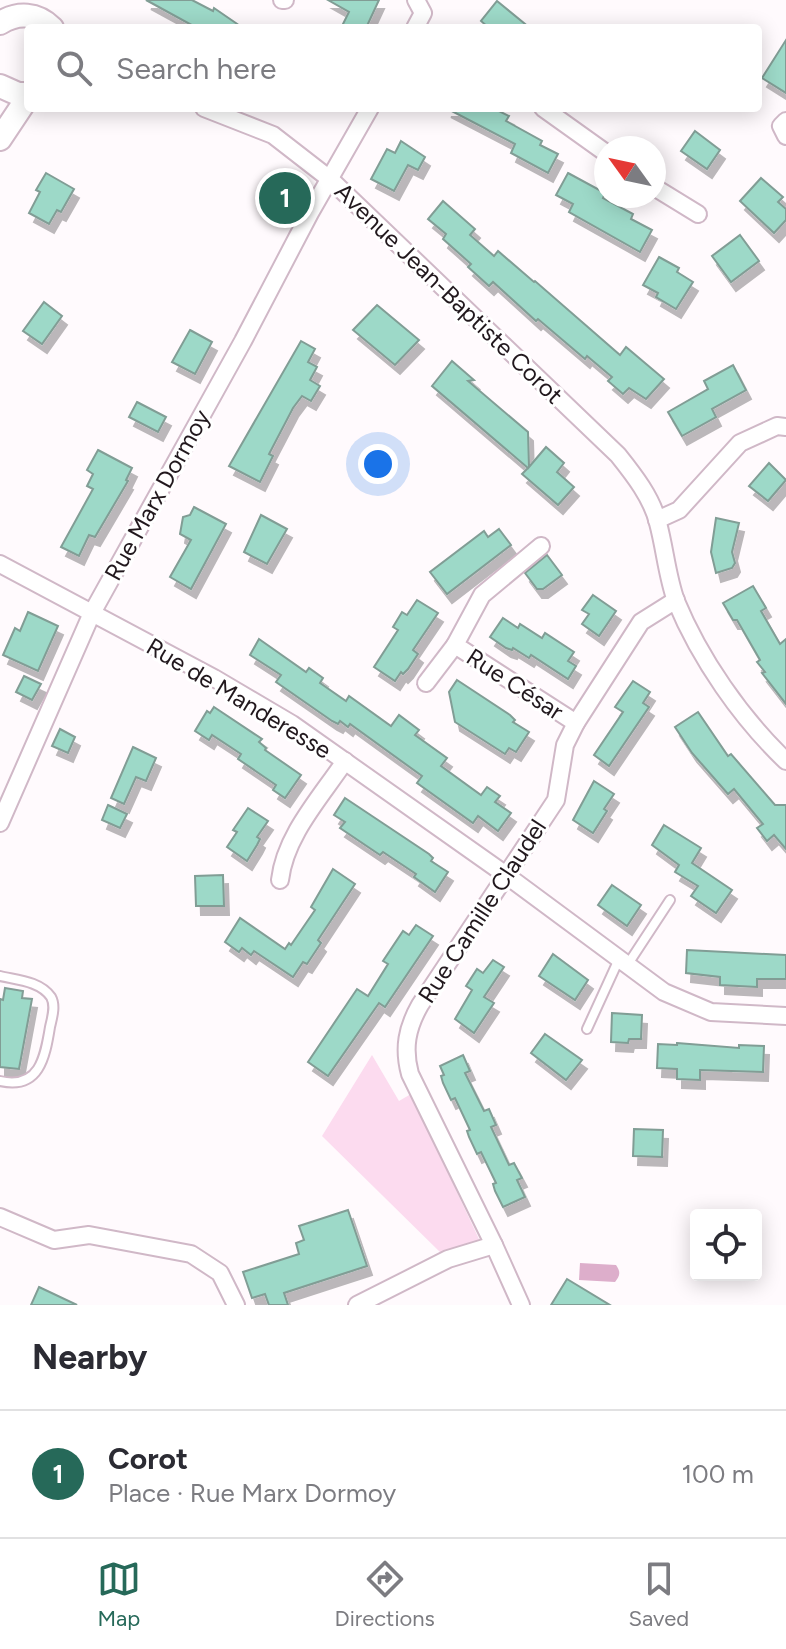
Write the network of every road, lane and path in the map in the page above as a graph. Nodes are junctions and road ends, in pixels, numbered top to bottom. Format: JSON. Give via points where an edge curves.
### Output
{"nodes":[{"id":1,"x":15,"y":0,"type":"edge"},
{"id":2,"x":41,"y":0,"type":"edge"},
{"id":3,"x":2,"y":22,"type":"edge"},
{"id":4,"x":47,"y":24,"type":"edge"},
{"id":5,"x":50,"y":24,"type":"edge"},
{"id":6,"x":0,"y":86,"type":"edge"},
{"id":7,"x":24,"y":95,"type":"edge"},
{"id":8,"x":24,"y":102,"type":"edge"},
{"id":9,"x":214,"y":112,"type":"edge"},
{"id":10,"x":368,"y":112,"type":"edge"},
{"id":11,"x":549,"y":112,"type":"edge"},
{"id":12,"x":0,"y":139,"type":"edge"},
{"id":13,"x":594,"y":144,"type":"edge"},
{"id":14,"x":331,"y":180,"type":"junction"},
{"id":15,"x":666,"y":194,"type":"edge"},
{"id":16,"x":698,"y":214,"type":"dead end"},
{"id":17,"x":786,"y":427,"type":"edge"},
{"id":18,"x":657,"y":520,"type":"junction"},
{"id":19,"x":541,"y":546,"type":"dead end"},
{"id":20,"x":0,"y":564,"type":"edge"},
{"id":21,"x":676,"y":600,"type":"junction"},
{"id":22,"x":92,"y":613,"type":"junction"},
{"id":23,"x":455,"y":645,"type":"junction"},
{"id":24,"x":426,"y":683,"type":"dead end"},
{"id":25,"x":576,"y":723,"type":"junction"},
{"id":26,"x":345,"y":761,"type":"junction"},
{"id":27,"x":786,"y":761,"type":"edge"},
{"id":28,"x":1,"y":821,"type":"edge"},
{"id":29,"x":506,"y":875,"type":"junction"},
{"id":30,"x":280,"y":880,"type":"dead end"},
{"id":31,"x":670,"y":900,"type":"dead end"},
{"id":32,"x":623,"y":962,"type":"junction"},
{"id":33,"x":0,"y":976,"type":"edge"},
{"id":34,"x":786,"y":1016,"type":"edge"},
{"id":35,"x":587,"y":1029,"type":"dead end"},
{"id":36,"x":0,"y":1081,"type":"edge"},
{"id":37,"x":0,"y":1217,"type":"edge"},
{"id":38,"x":494,"y":1245,"type":"junction"},
{"id":39,"x":236,"y":1305,"type":"edge"},
{"id":40,"x":357,"y":1305,"type":"edge"},
{"id":41,"x":521,"y":1305,"type":"edge"}],
"edges":[{"from":1,"to":3,"type":"street"},
{"from":2,"to":5,"type":"street"},
{"from":3,"to":4,"type":"street","via":[[27,15]]},
{"from":6,"to":7,"type":"street"},
{"from":8,"to":12,"type":"street"},
{"from":9,"to":14,"type":"street","name":"Avenue Jean-Baptiste Corot","via":[[273,135]]},
{"from":10,"to":14,"type":"street","name":"Rue Marx Dormoy"},
{"from":11,"to":13,"type":"street"},
{"from":14,"to":18,"type":"street","name":"Avenue Jean-Baptiste Corot","via":[[618,455],[638,480]]},
{"from":14,"to":22,"type":"street","name":"Rue Marx Dormoy"},
{"from":15,"to":16,"type":"street"},
{"from":17,"to":18,"type":"street","via":[[740,443],[679,510]]},
{"from":18,"to":21,"type":"street","name":"Avenue Jean-Baptiste Corot"},
{"from":19,"to":23,"type":"street","name":"Rue César","via":[[482,595]]},
{"from":20,"to":22,"type":"street","name":"Rue de Manderesse"},
{"from":21,"to":25,"type":"street","name":"Rue Camille Claudel","via":[[641,622]]},
{"from":21,"to":27,"type":"street","name":"Avenue Jean-Baptiste Corot","via":[[716,675],[757,734]]},
{"from":22,"to":26,"type":"street","name":"Rue de Manderesse","via":[[292,724]]},
{"from":22,"to":28,"type":"street","name":"Rue Marx Dormoy"},
{"from":23,"to":24,"type":"street","name":"Rue César"},
{"from":23,"to":25,"type":"street","name":"Rue César"},
{"from":25,"to":29,"type":"street","name":"Rue Camille Claudel","via":[[565,745],[556,800]]},
{"from":26,"to":29,"type":"street","name":"Rue de Manderesse"},
{"from":26,"to":30,"type":"street","via":[[289,845]]},
{"from":29,"to":32,"type":"street","name":"Rue de Manderesse"},
{"from":29,"to":38,"type":"street","name":"Rue Camille Claudel","via":[[410,1022],[406,1059]]},
{"from":31,"to":32,"type":"lane"},
{"from":32,"to":34,"type":"street","name":"Rue de Manderesse","via":[[664,992],[711,1012]]},
{"from":32,"to":35,"type":"lane"},
{"from":33,"to":36,"type":"lane","via":[[30,982],[52,999],[54,1007],[40,1067],[21,1083]]},
{"from":37,"to":39,"type":"street","via":[[54,1240],[89,1235],[191,1254],[220,1273]]},
{"from":38,"to":40,"type":"street","via":[[448,1259]]},
{"from":38,"to":41,"type":"street","name":"Rue Camille Claudel"}]}
